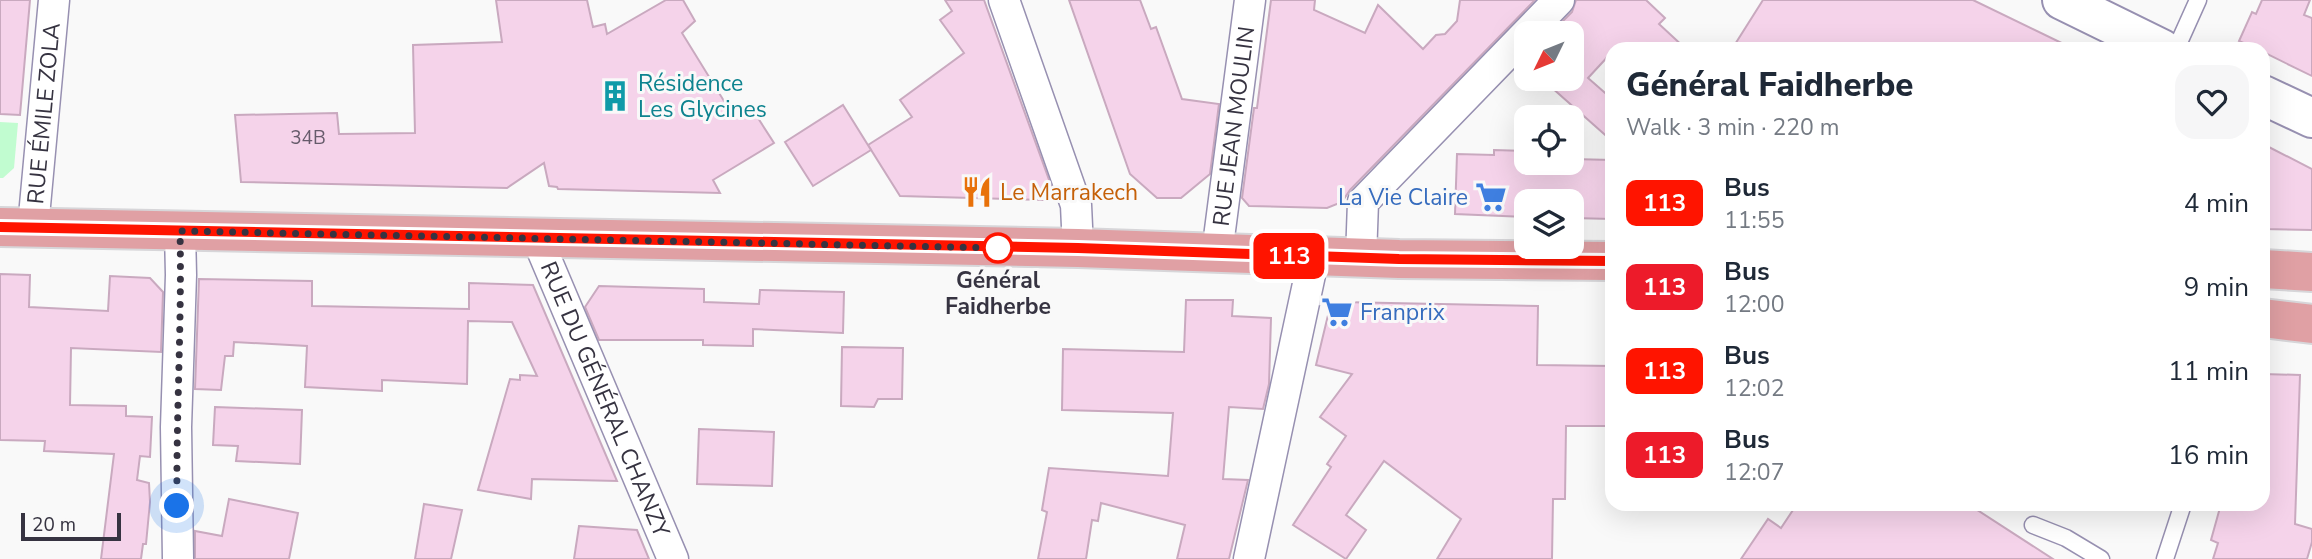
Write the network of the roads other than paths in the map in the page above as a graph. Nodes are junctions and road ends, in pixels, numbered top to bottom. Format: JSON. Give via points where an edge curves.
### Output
{"nodes":[{"id":1,"x":54,"y":0,"type":"edge"},
{"id":2,"x":1004,"y":0,"type":"edge"},
{"id":3,"x":1250,"y":0,"type":"edge"},
{"id":4,"x":1559,"y":0,"type":"edge"},
{"id":5,"x":2062,"y":0,"type":"edge"},
{"id":6,"x":2198,"y":0,"type":"edge"},
{"id":7,"x":2148,"y":42,"type":"edge"},
{"id":8,"x":2179,"y":42,"type":"edge"},
{"id":9,"x":2270,"y":98,"type":"edge"},
{"id":10,"x":2312,"y":118,"type":"edge"},
{"id":11,"x":17,"y":227,"type":"edge"},
{"id":12,"x":180,"y":231,"type":"junction"},
{"id":13,"x":537,"y":238,"type":"junction"},
{"id":14,"x":1078,"y":248,"type":"junction"},
{"id":15,"x":1217,"y":253,"type":"junction"},
{"id":16,"x":1314,"y":257,"type":"junction"},
{"id":17,"x":1361,"y":258,"type":"junction"},
{"id":18,"x":1605,"y":261,"type":"edge"},
{"id":19,"x":2270,"y":270,"type":"edge"},
{"id":20,"x":2312,"y":272,"type":"edge"},
{"id":21,"x":2270,"y":319,"type":"edge"},
{"id":22,"x":2312,"y":324,"type":"edge"},
{"id":23,"x":2181,"y":511,"type":"edge"},
{"id":24,"x":2033,"y":526,"type":"dead end"},
{"id":25,"x":178,"y":559,"type":"edge"},
{"id":26,"x":673,"y":559,"type":"edge"},
{"id":27,"x":1249,"y":559,"type":"edge"},
{"id":28,"x":2101,"y":559,"type":"edge"},
{"id":29,"x":2165,"y":559,"type":"edge"}],
"edges":[{"from":1,"to":11,"type":"street","name":"RUE ÉMILE ZOLA"},
{"from":2,"to":14,"type":"street","via":[[1076,205]]},
{"from":3,"to":15,"type":"street","name":"RUE JEAN MOULIN"},
{"from":4,"to":17,"type":"street","via":[[1363,202]]},
{"from":5,"to":7,"type":"main road"},
{"from":6,"to":8,"type":"lane"},
{"from":9,"to":10,"type":"main road"},
{"from":11,"to":12,"type":"main road"},
{"from":12,"to":13,"type":"main road"},
{"from":12,"to":25,"type":"street"},
{"from":13,"to":14,"type":"main road"},
{"from":13,"to":26,"type":"street","name":"RUE DU GÉNÉRAL CHANZY"},
{"from":14,"to":15,"type":"main road"},
{"from":15,"to":16,"type":"main road"},
{"from":16,"to":17,"type":"main road"},
{"from":16,"to":27,"type":"street"},
{"from":17,"to":18,"type":"main road"},
{"from":19,"to":20,"type":"main road"},
{"from":21,"to":22,"type":"main road"},
{"from":23,"to":29,"type":"lane"},
{"from":24,"to":28,"type":"lane","via":[[2066,538]]}]}
